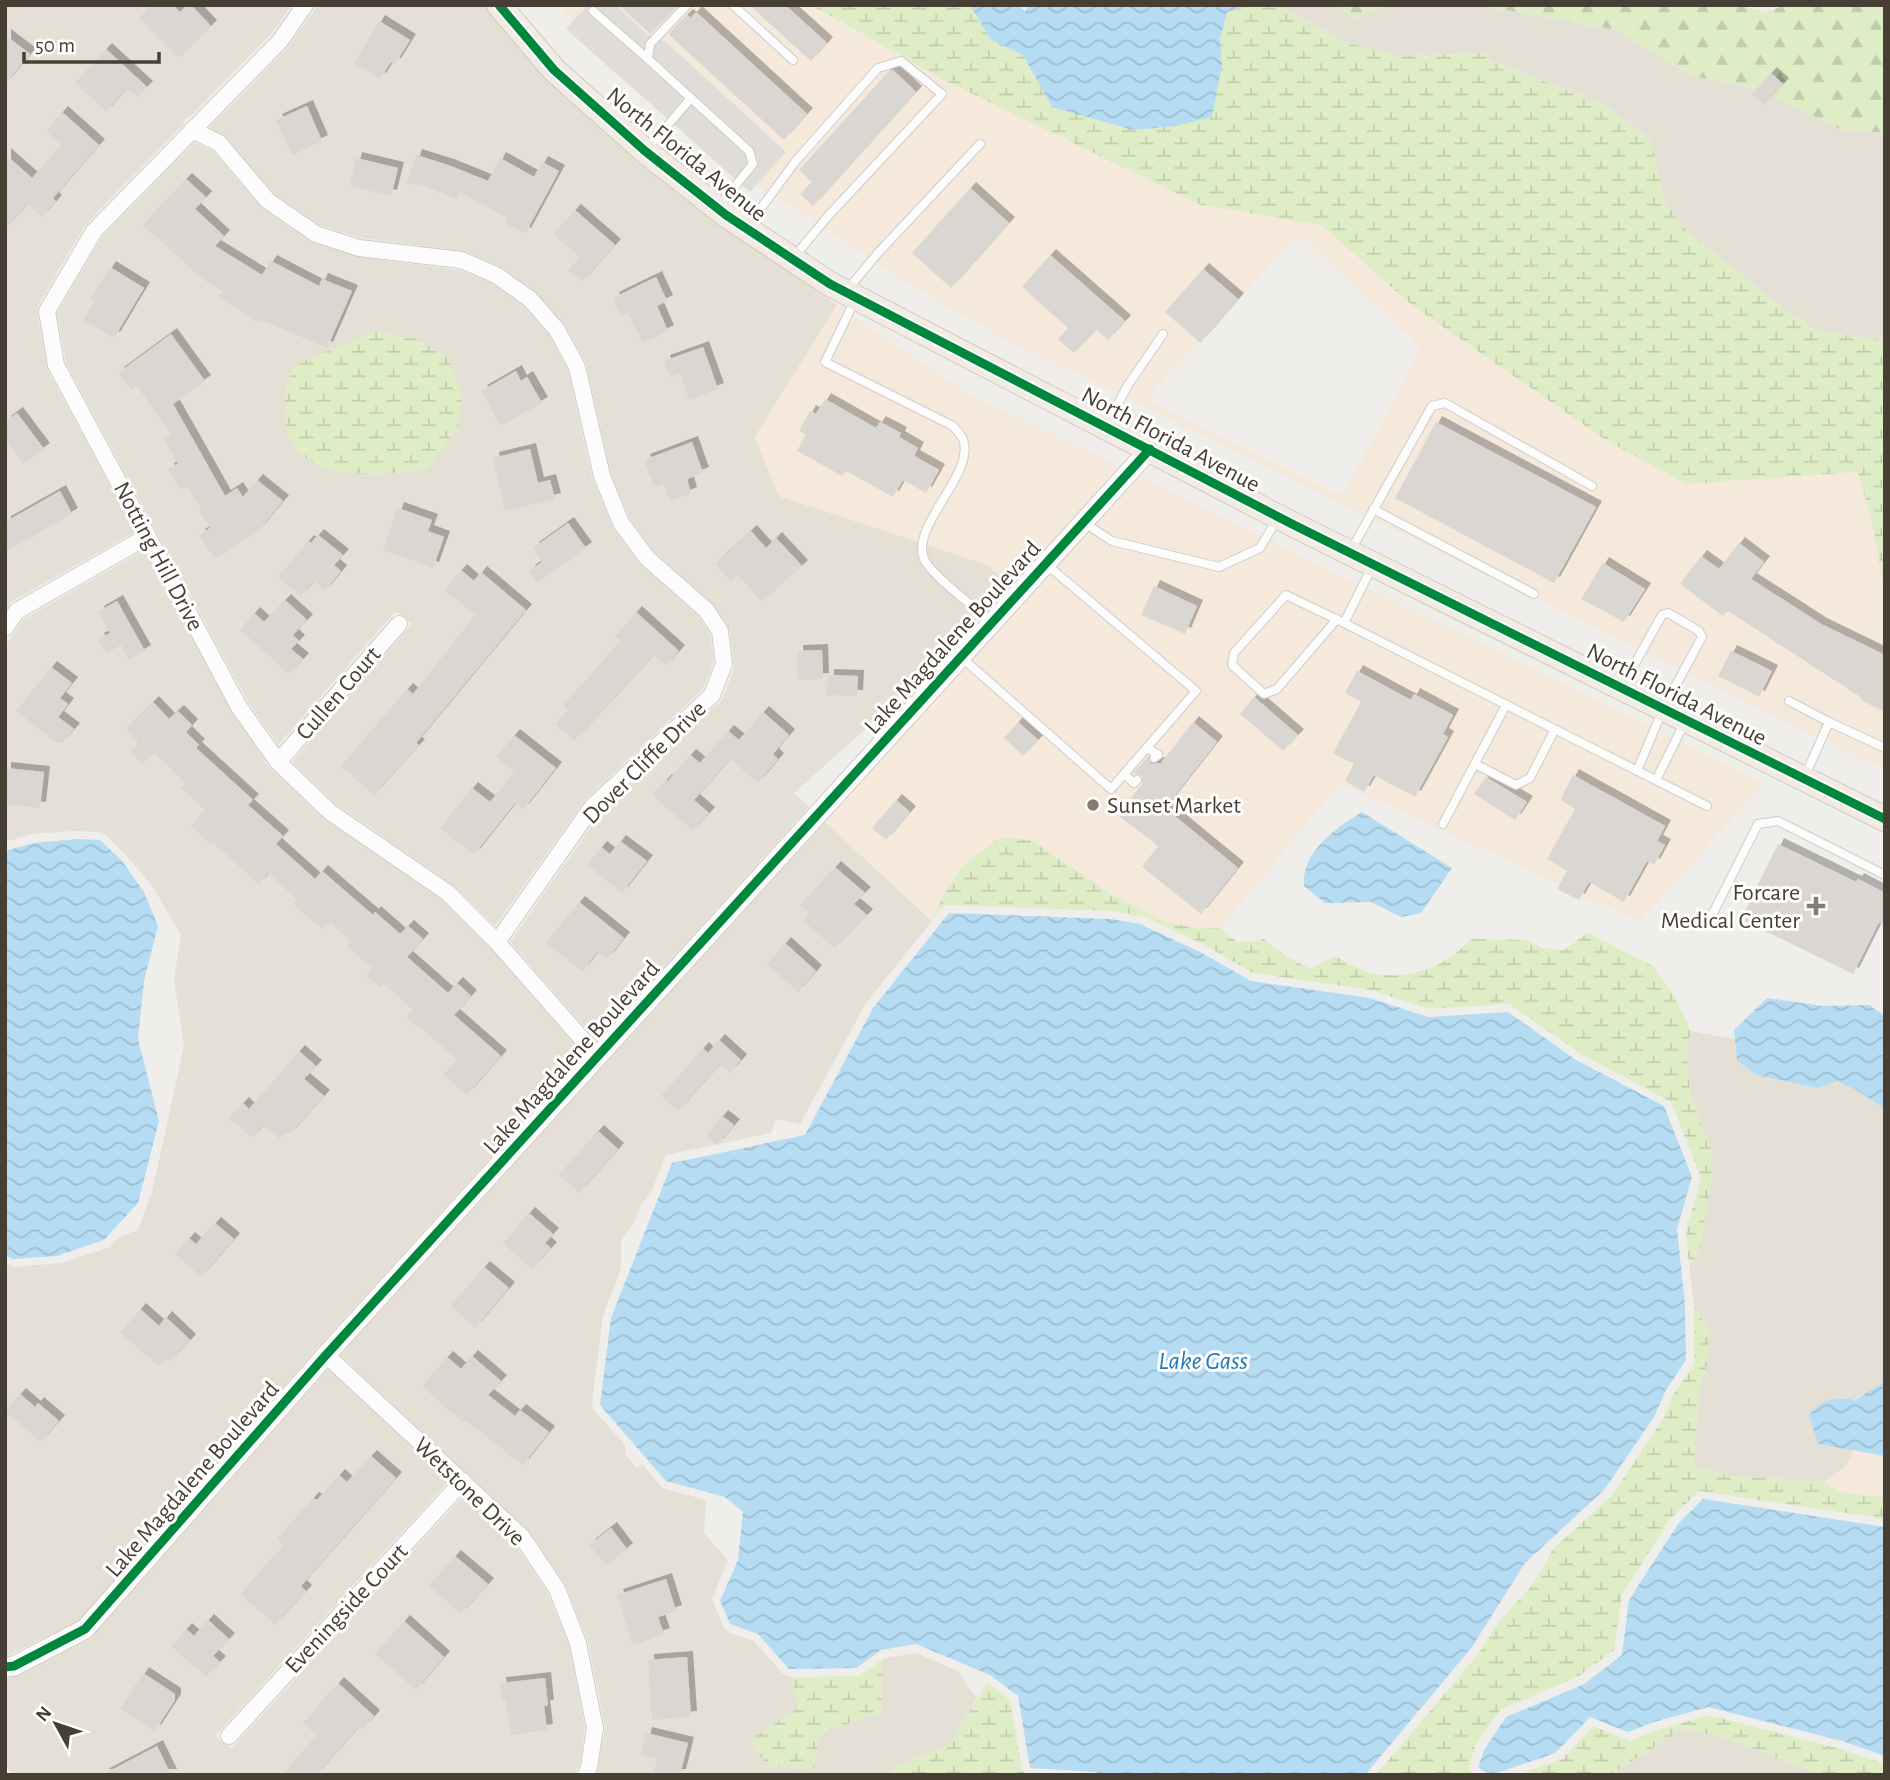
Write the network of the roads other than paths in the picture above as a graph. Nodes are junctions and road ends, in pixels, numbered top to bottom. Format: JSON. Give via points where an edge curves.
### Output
{"nodes":[{"id":1,"x":305,"y":5,"type":"edge"},
{"id":2,"x":499,"y":5,"type":"edge"},
{"id":3,"x":687,"y":5,"type":"edge"},
{"id":4,"x":733,"y":5,"type":"edge"},
{"id":5,"x":593,"y":10,"type":"dead end"},
{"id":6,"x":648,"y":59,"type":"junction"},
{"id":7,"x":793,"y":60,"type":"dead end"},
{"id":8,"x":691,"y":98,"type":"junction"},
{"id":9,"x":192,"y":130,"type":"junction"},
{"id":10,"x":980,"y":144,"type":"dead end"},
{"id":11,"x":645,"y":151,"type":"junction"},
{"id":12,"x":717,"y":208,"type":"junction"},
{"id":13,"x":747,"y":229,"type":"junction"},
{"id":14,"x":793,"y":259,"type":"junction"},
{"id":15,"x":851,"y":294,"type":"junction"},
{"id":16,"x":1163,"y":334,"type":"dead end"},
{"id":17,"x":1106,"y":426,"type":"junction"},
{"id":18,"x":1150,"y":449,"type":"junction"},
{"id":19,"x":1592,"y":485,"type":"dead end"},
{"id":20,"x":1373,"y":509,"type":"junction"},
{"id":21,"x":1278,"y":517,"type":"junction"},
{"id":22,"x":1083,"y":522,"type":"junction"},
{"id":23,"x":148,"y":536,"type":"junction"},
{"id":24,"x":1349,"y":552,"type":"junction"},
{"id":25,"x":1045,"y":564,"type":"junction"},
{"id":26,"x":1373,"y":564,"type":"junction"},
{"id":27,"x":1534,"y":594,"type":"dead end"},
{"id":28,"x":1340,"y":621,"type":"junction"},
{"id":29,"x":992,"y":622,"type":"junction"},
{"id":30,"x":399,"y":624,"type":"dead end"},
{"id":31,"x":5,"y":628,"type":"edge"},
{"id":32,"x":961,"y":657,"type":"junction"},
{"id":33,"x":1622,"y":688,"type":"junction"},
{"id":34,"x":1789,"y":701,"type":"dead end"},
{"id":35,"x":1506,"y":705,"type":"junction"},
{"id":36,"x":1663,"y":709,"type":"junction"},
{"id":37,"x":1686,"y":720,"type":"junction"},
{"id":38,"x":1829,"y":722,"type":"junction"},
{"id":39,"x":1555,"y":729,"type":"junction"},
{"id":40,"x":1147,"y":747,"type":"junction"},
{"id":41,"x":1885,"y":748,"type":"edge"},
{"id":42,"x":1154,"y":758,"type":"dead end"},
{"id":43,"x":278,"y":762,"type":"junction"},
{"id":44,"x":1475,"y":764,"type":"junction"},
{"id":45,"x":1637,"y":771,"type":"junction"},
{"id":46,"x":1124,"y":774,"type":"junction"},
{"id":47,"x":1804,"y":779,"type":"junction"},
{"id":48,"x":1137,"y":780,"type":"dead end"},
{"id":49,"x":1656,"y":780,"type":"junction"},
{"id":50,"x":1707,"y":806,"type":"dead end"},
{"id":51,"x":1885,"y":819,"type":"edge"},
{"id":52,"x":1443,"y":824,"type":"dead end"},
{"id":53,"x":1885,"y":876,"type":"edge"},
{"id":54,"x":1712,"y":917,"type":"dead end"},
{"id":55,"x":498,"y":942,"type":"junction"},
{"id":56,"x":597,"y":1056,"type":"junction"},
{"id":57,"x":326,"y":1355,"type":"junction"},
{"id":58,"x":463,"y":1481,"type":"junction"},
{"id":59,"x":5,"y":1667,"type":"edge"},
{"id":60,"x":229,"y":1736,"type":"dead end"},
{"id":61,"x":586,"y":1775,"type":"edge"}],
"edges":[{"from":1,"to":9,"type":"street","name":"Notting Hill Drive","via":[[279,41]]},
{"from":2,"to":11,"type":"main road","name":"North Florida Avenue","via":[[554,70]]},
{"from":3,"to":6,"type":"lane","via":[[650,44]]},
{"from":4,"to":7,"type":"lane"},
{"from":5,"to":6,"type":"lane"},
{"from":6,"to":8,"type":"lane"},
{"from":8,"to":11,"type":"lane"},
{"from":8,"to":12,"type":"lane","via":[[752,156],[753,164]]},
{"from":9,"to":23,"type":"street","name":"Notting Hill Drive","via":[[94,231],[47,310],[56,365]]},
{"from":9,"to":55,"type":"street","name":"Dover Cliffe Drive","via":[[219,143],[268,201],[316,234],[359,248],[461,260],[496,275],[530,299],[558,330],[577,367],[602,476],[621,523],[647,558],[706,610],[720,631],[724,664],[712,695],[592,807]]},
{"from":10,"to":15,"type":"lane","via":[[878,253]]},
{"from":11,"to":12,"type":"main road","name":"North Florida Avenue"},
{"from":12,"to":13,"type":"main road","name":"North Florida Avenue"},
{"from":13,"to":14,"type":"main road","name":"North Florida Avenue"},
{"from":13,"to":14,"type":"lane","via":[[795,162],[878,68],[901,61],[942,93]]},
{"from":14,"to":15,"type":"main road","name":"North Florida Avenue"},
{"from":15,"to":17,"type":"main road","name":"North Florida Avenue"},
{"from":15,"to":29,"type":"lane","via":[[825,362],[953,426],[963,439],[960,468],[921,546],[925,562]]},
{"from":16,"to":17,"type":"lane"},
{"from":17,"to":18,"type":"main road","name":"North Florida Avenue"},
{"from":18,"to":21,"type":"main road","name":"North Florida Avenue"},
{"from":18,"to":22,"type":"street","name":"Lake Magdalene Boulevard"},
{"from":19,"to":20,"type":"lane","via":[[1439,402],[1432,406]]},
{"from":20,"to":24,"type":"lane"},
{"from":20,"to":27,"type":"lane"},
{"from":21,"to":22,"type":"lane","via":[[1260,548],[1219,567],[1112,541]]},
{"from":21,"to":24,"type":"main road","name":"North Florida Avenue"},
{"from":22,"to":25,"type":"street","name":"Lake Magdalene Boulevard"},
{"from":23,"to":31,"type":"street","via":[[17,611]]},
{"from":23,"to":43,"type":"street","name":"Notting Hill Drive","via":[[239,707]]},
{"from":24,"to":26,"type":"main road","name":"North Florida Avenue"},
{"from":25,"to":29,"type":"street","name":"Lake Magdalene Boulevard"},
{"from":25,"to":40,"type":"lane","via":[[1196,691]]},
{"from":26,"to":28,"type":"lane"},
{"from":26,"to":33,"type":"main road","name":"North Florida Avenue"},
{"from":28,"to":28,"type":"lane","via":[[1286,595],[1234,653],[1233,665],[1264,694],[1277,689]]},
{"from":28,"to":35,"type":"lane"},
{"from":29,"to":32,"type":"street","name":"Lake Magdalene Boulevard"},
{"from":30,"to":43,"type":"street","name":"Cullen Court"},
{"from":32,"to":46,"type":"lane","via":[[1111,789]]},
{"from":32,"to":56,"type":"street","name":"Lake Magdalene Boulevard"},
{"from":33,"to":36,"type":"main road","name":"North Florida Avenue"},
{"from":33,"to":36,"type":"lane","via":[[1662,615],[1668,613],[1702,637]]},
{"from":34,"to":38,"type":"lane"},
{"from":35,"to":39,"type":"lane"},
{"from":35,"to":44,"type":"lane"},
{"from":36,"to":37,"type":"main road","name":"North Florida Avenue"},
{"from":36,"to":45,"type":"lane"},
{"from":37,"to":47,"type":"main road","name":"North Florida Avenue"},
{"from":37,"to":49,"type":"lane"},
{"from":38,"to":41,"type":"lane"},
{"from":38,"to":47,"type":"lane"},
{"from":39,"to":44,"type":"lane","via":[[1530,778],[1516,785]]},
{"from":39,"to":45,"type":"lane"},
{"from":40,"to":42,"type":"lane","via":[[1158,755]]},
{"from":40,"to":46,"type":"lane"},
{"from":43,"to":55,"type":"street","name":"Notting Hill Drive","via":[[330,812],[448,893]]},
{"from":44,"to":52,"type":"lane"},
{"from":45,"to":49,"type":"lane"},
{"from":46,"to":48,"type":"lane","via":[[1134,783]]},
{"from":47,"to":51,"type":"main road","name":"North Florida Avenue"},
{"from":49,"to":50,"type":"lane"},
{"from":53,"to":54,"type":"lane","via":[[1778,821],[1758,824]]},
{"from":55,"to":56,"type":"street","name":"Notting Hill Drive"},
{"from":56,"to":57,"type":"street","name":"Lake Magdalene Boulevard"},
{"from":57,"to":58,"type":"street","name":"Wetstone Drive"},
{"from":57,"to":59,"type":"street","name":"Lake Magdalene Boulevard","via":[[85,1629]]},
{"from":58,"to":60,"type":"street","name":"Eveningside Court"},
{"from":58,"to":61,"type":"street","name":"Wetstone Drive","via":[[522,1537],[557,1589],[578,1643],[595,1728]]}]}
